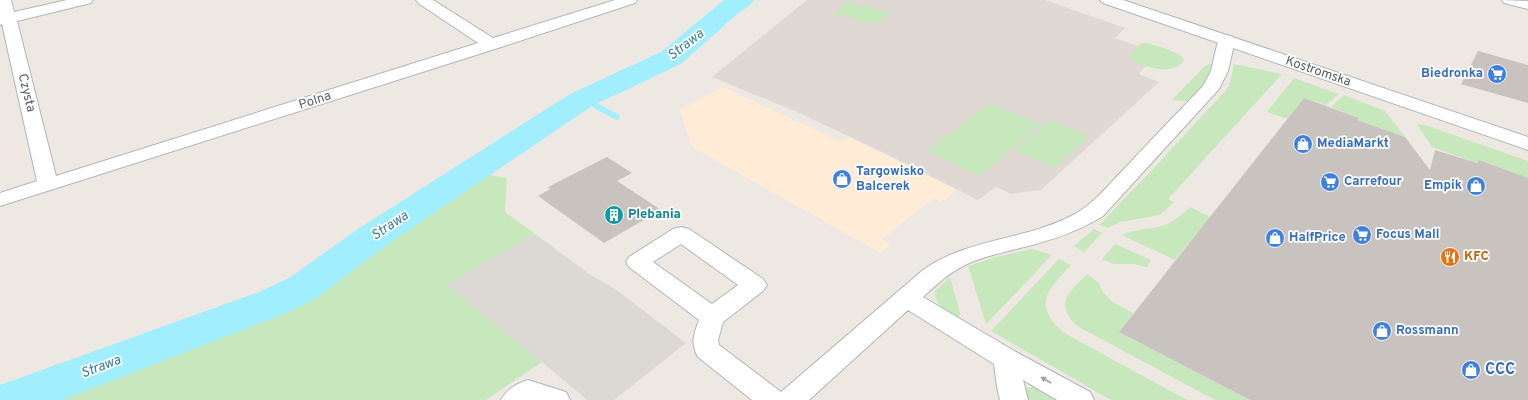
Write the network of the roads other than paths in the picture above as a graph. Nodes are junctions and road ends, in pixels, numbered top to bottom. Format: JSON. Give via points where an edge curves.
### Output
{"nodes":[{"id":1,"x":4,"y":0,"type":"edge"},
{"id":2,"x":86,"y":0,"type":"edge"},
{"id":3,"x":423,"y":0,"type":"edge"},
{"id":4,"x":630,"y":0,"type":"edge"},
{"id":5,"x":1108,"y":0,"type":"edge"},
{"id":6,"x":1509,"y":0,"type":"edge"},
{"id":7,"x":1528,"y":5,"type":"edge"},
{"id":8,"x":4,"y":19,"type":"edge"},
{"id":9,"x":1227,"y":40,"type":"junction"},
{"id":10,"x":492,"y":44,"type":"junction"},
{"id":11,"x":1528,"y":144,"type":"edge"},
{"id":12,"x":48,"y":185,"type":"junction"},
{"id":13,"x":0,"y":200,"type":"edge"},
{"id":14,"x":906,"y":298,"type":"junction"},
{"id":15,"x":712,"y":317,"type":"dead end"},
{"id":16,"x":1007,"y":359,"type":"junction"},
{"id":17,"x":515,"y":400,"type":"edge"},
{"id":18,"x":556,"y":400,"type":"edge"},
{"id":19,"x":772,"y":400,"type":"edge"},
{"id":20,"x":791,"y":400,"type":"edge"},
{"id":21,"x":1014,"y":400,"type":"edge"},
{"id":22,"x":1080,"y":400,"type":"edge"}],
"edges":[{"from":1,"to":8,"type":"street","name":"Czysta"},
{"from":2,"to":8,"type":"street"},
{"from":3,"to":10,"type":"street"},
{"from":4,"to":10,"type":"street","name":"Polna"},
{"from":5,"to":9,"type":"street","name":"Kostromska"},
{"from":6,"to":7,"type":"street"},
{"from":8,"to":12,"type":"street","name":"Czysta"},
{"from":9,"to":11,"type":"street","name":"Kostromska"},
{"from":9,"to":14,"type":"street","via":[[1217,76],[1210,89],[1094,211],[1069,227],[978,252],[949,263]]},
{"from":10,"to":12,"type":"street","name":"Polna"},
{"from":12,"to":13,"type":"street","name":"Polna"},
{"from":14,"to":16,"type":"street"},
{"from":14,"to":20,"type":"street"},
{"from":15,"to":19,"type":"street","via":[[705,340],[707,350]]},
{"from":16,"to":21,"type":"street"},
{"from":22,"to":16,"type":"street","one_way":true},
{"from":17,"to":18,"type":"street","via":[[528,391]]}]}
